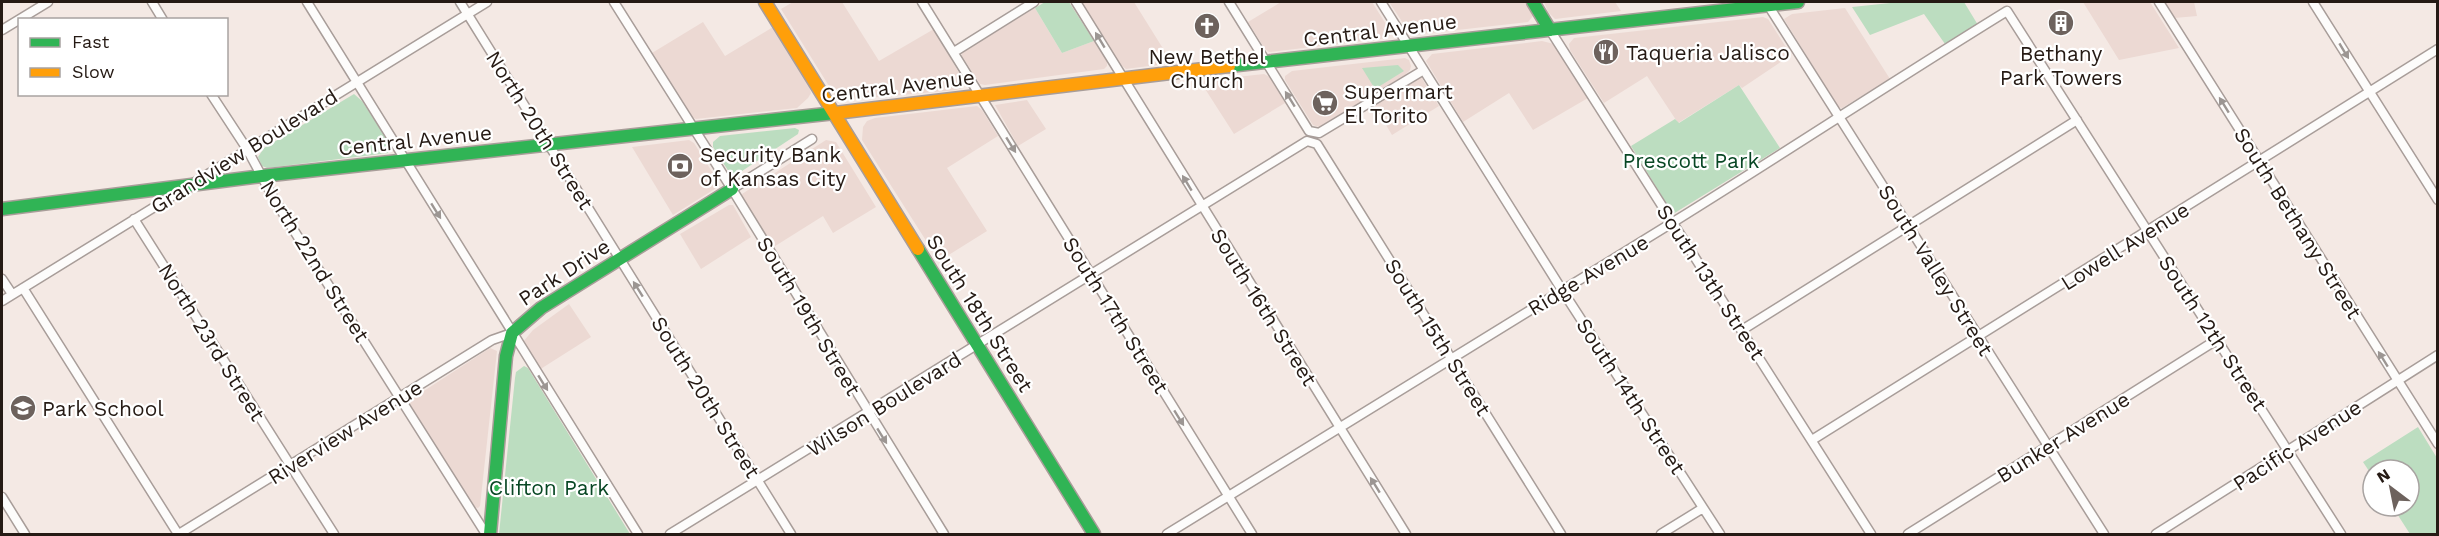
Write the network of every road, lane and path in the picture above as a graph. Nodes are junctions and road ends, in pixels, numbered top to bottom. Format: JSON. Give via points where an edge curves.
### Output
{"nodes":[{"id":1,"x":48,"y":2,"type":"edge"},
{"id":2,"x":152,"y":2,"type":"edge"},
{"id":3,"x":307,"y":2,"type":"edge"},
{"id":4,"x":460,"y":2,"type":"edge"},
{"id":5,"x":488,"y":2,"type":"edge"},
{"id":6,"x":614,"y":2,"type":"edge"},
{"id":7,"x":765,"y":2,"type":"edge"},
{"id":8,"x":922,"y":2,"type":"edge"},
{"id":9,"x":1034,"y":2,"type":"edge"},
{"id":10,"x":1076,"y":2,"type":"edge"},
{"id":11,"x":1229,"y":2,"type":"edge"},
{"id":12,"x":1381,"y":2,"type":"edge"},
{"id":13,"x":1533,"y":2,"type":"edge"},
{"id":14,"x":1798,"y":2,"type":"edge"},
{"id":15,"x":2159,"y":2,"type":"edge"},
{"id":16,"x":2313,"y":2,"type":"edge"},
{"id":17,"x":1768,"y":5,"type":"junction"},
{"id":18,"x":1693,"y":7,"type":"edge"},
{"id":19,"x":2007,"y":11,"type":"joint"},
{"id":20,"x":468,"y":14,"type":"junction"},
{"id":21,"x":22,"y":18,"type":"edge"},
{"id":22,"x":163,"y":18,"type":"edge"},
{"id":23,"x":18,"y":20,"type":"edge"},
{"id":24,"x":2,"y":30,"type":"edge"},
{"id":25,"x":1550,"y":30,"type":"junction"},
{"id":26,"x":1407,"y":46,"type":"junction"},
{"id":27,"x":2438,"y":49,"type":"edge"},
{"id":28,"x":954,"y":52,"type":"junction"},
{"id":29,"x":1267,"y":63,"type":"junction"},
{"id":30,"x":1422,"y":71,"type":"junction"},
{"id":31,"x":1124,"y":80,"type":"junction"},
{"id":32,"x":356,"y":82,"type":"junction"},
{"id":33,"x":2369,"y":92,"type":"junction"},
{"id":34,"x":212,"y":96,"type":"edge"},
{"id":35,"x":979,"y":96,"type":"junction"},
{"id":36,"x":832,"y":113,"type":"junction"},
{"id":37,"x":1839,"y":117,"type":"junction"},
{"id":38,"x":2077,"y":120,"type":"junction"},
{"id":39,"x":693,"y":129,"type":"junction"},
{"id":40,"x":812,"y":139,"type":"dead end"},
{"id":41,"x":1312,"y":143,"type":"joint"},
{"id":42,"x":549,"y":144,"type":"junction"},
{"id":43,"x":248,"y":149,"type":"junction"},
{"id":44,"x":405,"y":161,"type":"junction"},
{"id":45,"x":2259,"y":161,"type":"junction"},
{"id":46,"x":262,"y":177,"type":"junction"},
{"id":47,"x":184,"y":187,"type":"junction"},
{"id":48,"x":732,"y":189,"type":"junction"},
{"id":49,"x":2438,"y":200,"type":"edge"},
{"id":50,"x":1201,"y":207,"type":"junction"},
{"id":51,"x":2,"y":209,"type":"edge"},
{"id":52,"x":134,"y":219,"type":"junction"},
{"id":53,"x":1673,"y":223,"type":"junction"},
{"id":54,"x":1909,"y":226,"type":"junction"},
{"id":55,"x":2148,"y":232,"type":"junction"},
{"id":56,"x":620,"y":259,"type":"junction"},
{"id":57,"x":1091,"y":276,"type":"junction"},
{"id":58,"x":2,"y":279,"type":"edge"},
{"id":59,"x":23,"y":288,"type":"junction"},
{"id":60,"x":1562,"y":290,"type":"junction"},
{"id":61,"x":12,"y":294,"type":"junction"},
{"id":62,"x":2,"y":301,"type":"edge"},
{"id":63,"x":1742,"y":330,"type":"junction"},
{"id":64,"x":512,"y":333,"type":"junction"},
{"id":65,"x":1979,"y":337,"type":"junction"},
{"id":66,"x":2218,"y":339,"type":"junction"},
{"id":67,"x":978,"y":346,"type":"junction"},
{"id":68,"x":2438,"y":356,"type":"edge"},
{"id":69,"x":1451,"y":359,"type":"junction"},
{"id":70,"x":2397,"y":381,"type":"junction"},
{"id":71,"x":400,"y":397,"type":"junction"},
{"id":72,"x":869,"y":414,"type":"junction"},
{"id":73,"x":1340,"y":429,"type":"junction"},
{"id":74,"x":1812,"y":440,"type":"junction"},
{"id":75,"x":2438,"y":444,"type":"edge"},
{"id":76,"x":2048,"y":446,"type":"junction"},
{"id":77,"x":2289,"y":452,"type":"junction"},
{"id":78,"x":290,"y":466,"type":"junction"},
{"id":79,"x":759,"y":482,"type":"junction"},
{"id":80,"x":1227,"y":496,"type":"junction"},
{"id":81,"x":2,"y":497,"type":"edge"},
{"id":82,"x":1703,"y":508,"type":"junction"},
{"id":83,"x":25,"y":534,"type":"edge"},
{"id":84,"x":178,"y":534,"type":"edge"},
{"id":85,"x":334,"y":534,"type":"edge"},
{"id":86,"x":488,"y":534,"type":"edge"},
{"id":87,"x":638,"y":534,"type":"edge"},
{"id":88,"x":670,"y":534,"type":"edge"},
{"id":89,"x":791,"y":534,"type":"edge"},
{"id":90,"x":944,"y":534,"type":"edge"},
{"id":91,"x":1094,"y":534,"type":"edge"},
{"id":92,"x":1167,"y":534,"type":"edge"},
{"id":93,"x":1252,"y":534,"type":"edge"},
{"id":94,"x":1406,"y":534,"type":"edge"},
{"id":95,"x":1561,"y":534,"type":"edge"},
{"id":96,"x":1661,"y":534,"type":"edge"},
{"id":97,"x":1720,"y":534,"type":"edge"},
{"id":98,"x":1871,"y":534,"type":"edge"},
{"id":99,"x":1908,"y":534,"type":"edge"},
{"id":100,"x":2104,"y":534,"type":"edge"},
{"id":101,"x":2156,"y":534,"type":"edge"},
{"id":102,"x":2341,"y":534,"type":"edge"}],
"edges":[{"from":1,"to":21,"type":"street"},
{"from":2,"to":22,"type":"street"},
{"from":3,"to":32,"type":"street"},
{"from":4,"to":20,"type":"street","name":"North 20th Street"},
{"from":5,"to":20,"type":"street","name":"Grandview Boulevard"},
{"from":6,"to":39,"type":"street","name":"South 19th Street"},
{"from":7,"to":36,"type":"main road","name":"South 18th Street"},
{"from":8,"to":28,"type":"street","name":"South 17th Street"},
{"from":9,"to":28,"type":"street"},
{"from":31,"to":10,"type":"street","name":"South 16th Street","one_way":true},
{"from":11,"to":29,"type":"street"},
{"from":12,"to":26,"type":"street","name":"South 14th Street"},
{"from":13,"to":25,"type":"main road"},
{"from":14,"to":17,"type":"main road","name":"Central Avenue"},
{"from":45,"to":15,"type":"street","name":"South Bethany Street","one_way":true},
{"from":16,"to":33,"type":"street","one_way":true},
{"from":17,"to":18,"type":"main road","name":"Central Avenue"},
{"from":17,"to":37,"type":"street","name":"South Valley Street"},
{"from":18,"to":25,"type":"main road","name":"Central Avenue"},
{"from":19,"to":37,"type":"street","name":"Ridge Avenue"},
{"from":19,"to":38,"type":"street","name":"South 12th Street"},
{"from":20,"to":32,"type":"street","name":"Grandview Boulevard"},
{"from":20,"to":42,"type":"street","name":"North 20th Street"},
{"from":23,"to":24,"type":"street"},
{"from":25,"to":26,"type":"main road","name":"Central Avenue"},
{"from":25,"to":53,"type":"street","name":"South 13th Street"},
{"from":26,"to":29,"type":"main road","name":"Central Avenue"},
{"from":26,"to":30,"type":"street","name":"South 14th Street"},
{"from":27,"to":33,"type":"street","name":"Lowell Avenue"},
{"from":28,"to":35,"type":"street","name":"South 17th Street"},
{"from":30,"to":29,"type":"street","one_way":true,"via":[[1319,133],[1310,131]]},
{"from":29,"to":31,"type":"main road","name":"Central Avenue"},
{"from":30,"to":60,"type":"street","name":"South 14th Street"},
{"from":31,"to":35,"type":"main road","name":"Central Avenue"},
{"from":50,"to":31,"type":"street","name":"South 16th Street","one_way":true},
{"from":32,"to":43,"type":"street","name":"Grandview Boulevard"},
{"from":32,"to":44,"type":"street"},
{"from":33,"to":45,"type":"street","name":"Lowell Avenue"},
{"from":33,"to":49,"type":"street"},
{"from":34,"to":43,"type":"street","name":"North 22nd Street"},
{"from":35,"to":36,"type":"main road","name":"Central Avenue"},
{"from":35,"to":57,"type":"street","name":"South 17th Street","one_way":true},
{"from":36,"to":39,"type":"main road","name":"Central Avenue"},
{"from":36,"to":67,"type":"main road","name":"South 18th Street"},
{"from":37,"to":53,"type":"street","name":"Ridge Avenue"},
{"from":37,"to":54,"type":"street","name":"South Valley Street"},
{"from":38,"to":54,"type":"street"},
{"from":38,"to":55,"type":"street","name":"South 12th Street"},
{"from":39,"to":42,"type":"main road","name":"Central Avenue"},
{"from":39,"to":48,"type":"street","name":"South 19th Street"},
{"from":40,"to":48,"type":"street","name":"Park Drive"},
{"from":41,"to":50,"type":"street","name":"Wilson Boulevard","via":[[1307,141]]},
{"from":41,"to":69,"type":"street","name":"South 15th Street","via":[[1317,144]]},
{"from":42,"to":44,"type":"main road","name":"Central Avenue"},
{"from":42,"to":56,"type":"street","name":"North 20th Street"},
{"from":43,"to":46,"type":"street","name":"North 22nd Street"},
{"from":43,"to":47,"type":"street","name":"Grandview Boulevard"},
{"from":44,"to":46,"type":"main road","name":"Central Avenue"},
{"from":44,"to":64,"type":"street","one_way":true},
{"from":45,"to":55,"type":"street","name":"Lowell Avenue"},
{"from":70,"to":45,"type":"street","name":"South Bethany Street","one_way":true},
{"from":46,"to":47,"type":"main road","name":"Central Avenue"},
{"from":46,"to":71,"type":"street","name":"North 22nd Street"},
{"from":47,"to":51,"type":"main road","name":"Central Avenue"},
{"from":47,"to":52,"type":"street","name":"Grandview Boulevard"},
{"from":48,"to":56,"type":"main road","name":"Park Drive"},
{"from":48,"to":72,"type":"street","name":"South 19th Street"},
{"from":50,"to":57,"type":"street","name":"Wilson Boulevard"},
{"from":50,"to":73,"type":"street","name":"South 16th Street"},
{"from":52,"to":59,"type":"street","name":"Grandview Boulevard"},
{"from":52,"to":78,"type":"street","name":"North 23rd Street"},
{"from":53,"to":60,"type":"street","name":"Ridge Avenue"},
{"from":53,"to":63,"type":"street","name":"South 13th Street"},
{"from":54,"to":63,"type":"street"},
{"from":54,"to":65,"type":"street","name":"South Valley Street"},
{"from":55,"to":65,"type":"street","name":"Lowell Avenue"},
{"from":55,"to":66,"type":"street","name":"South 12th Street"},
{"from":56,"to":64,"type":"main road","name":"Park Drive","via":[[541,308]]},
{"from":79,"to":56,"type":"street","name":"South 20th Street","one_way":true},
{"from":57,"to":67,"type":"street","name":"Wilson Boulevard"},
{"from":57,"to":80,"type":"street","name":"South 17th Street","one_way":true},
{"from":58,"to":61,"type":"street"},
{"from":59,"to":61,"type":"street","name":"Grandview Boulevard"},
{"from":59,"to":84,"type":"street"},
{"from":60,"to":69,"type":"street","name":"Ridge Avenue"},
{"from":60,"to":82,"type":"street","name":"South 14th Street"},
{"from":61,"to":62,"type":"street","name":"Grandview Boulevard"},
{"from":63,"to":74,"type":"street","name":"South 13th Street"},
{"from":64,"to":71,"type":"street","name":"Riverview Avenue","via":[[492,340]]},
{"from":64,"to":86,"type":"main road","name":"Park Drive","via":[[506,356]]},
{"from":64,"to":87,"type":"street","one_way":true},
{"from":65,"to":74,"type":"street","name":"Lowell Avenue"},
{"from":65,"to":76,"type":"street","name":"South Valley Street"},
{"from":66,"to":76,"type":"street","name":"Bunker Avenue"},
{"from":66,"to":77,"type":"street","name":"South 12th Street"},
{"from":67,"to":72,"type":"street","name":"Wilson Boulevard"},
{"from":67,"to":91,"type":"main road","name":"South 18th Street"},
{"from":68,"to":70,"type":"street","name":"Pacific Avenue"},
{"from":69,"to":73,"type":"street","name":"Ridge Avenue"},
{"from":69,"to":95,"type":"street","name":"South 15th Street"},
{"from":70,"to":75,"type":"street","name":"South Bethany Street"},
{"from":70,"to":77,"type":"street","name":"Pacific Avenue"},
{"from":71,"to":78,"type":"street","name":"Riverview Avenue"},
{"from":71,"to":86,"type":"street","name":"North 22nd Street"},
{"from":72,"to":79,"type":"street","name":"Wilson Boulevard"},
{"from":72,"to":90,"type":"street","name":"South 19th Street","one_way":true},
{"from":73,"to":80,"type":"street","name":"Ridge Avenue"},
{"from":94,"to":73,"type":"street","name":"South 16th Street","one_way":true},
{"from":74,"to":98,"type":"street","name":"South 13th Street"},
{"from":76,"to":99,"type":"street","name":"Bunker Avenue"},
{"from":76,"to":100,"type":"street","name":"South Valley Street"},
{"from":77,"to":101,"type":"street","name":"Pacific Avenue"},
{"from":77,"to":102,"type":"street","name":"South 12th Street"},
{"from":78,"to":84,"type":"street","name":"Riverview Avenue"},
{"from":78,"to":85,"type":"street","name":"North 23rd Street"},
{"from":79,"to":88,"type":"street","name":"Wilson Boulevard"},
{"from":79,"to":89,"type":"street","name":"South 20th Street"},
{"from":80,"to":92,"type":"street","name":"Ridge Avenue"},
{"from":80,"to":93,"type":"street","name":"South 17th Street"},
{"from":81,"to":83,"type":"street"},
{"from":82,"to":96,"type":"street"},
{"from":82,"to":97,"type":"street","name":"South 14th Street"}]}
